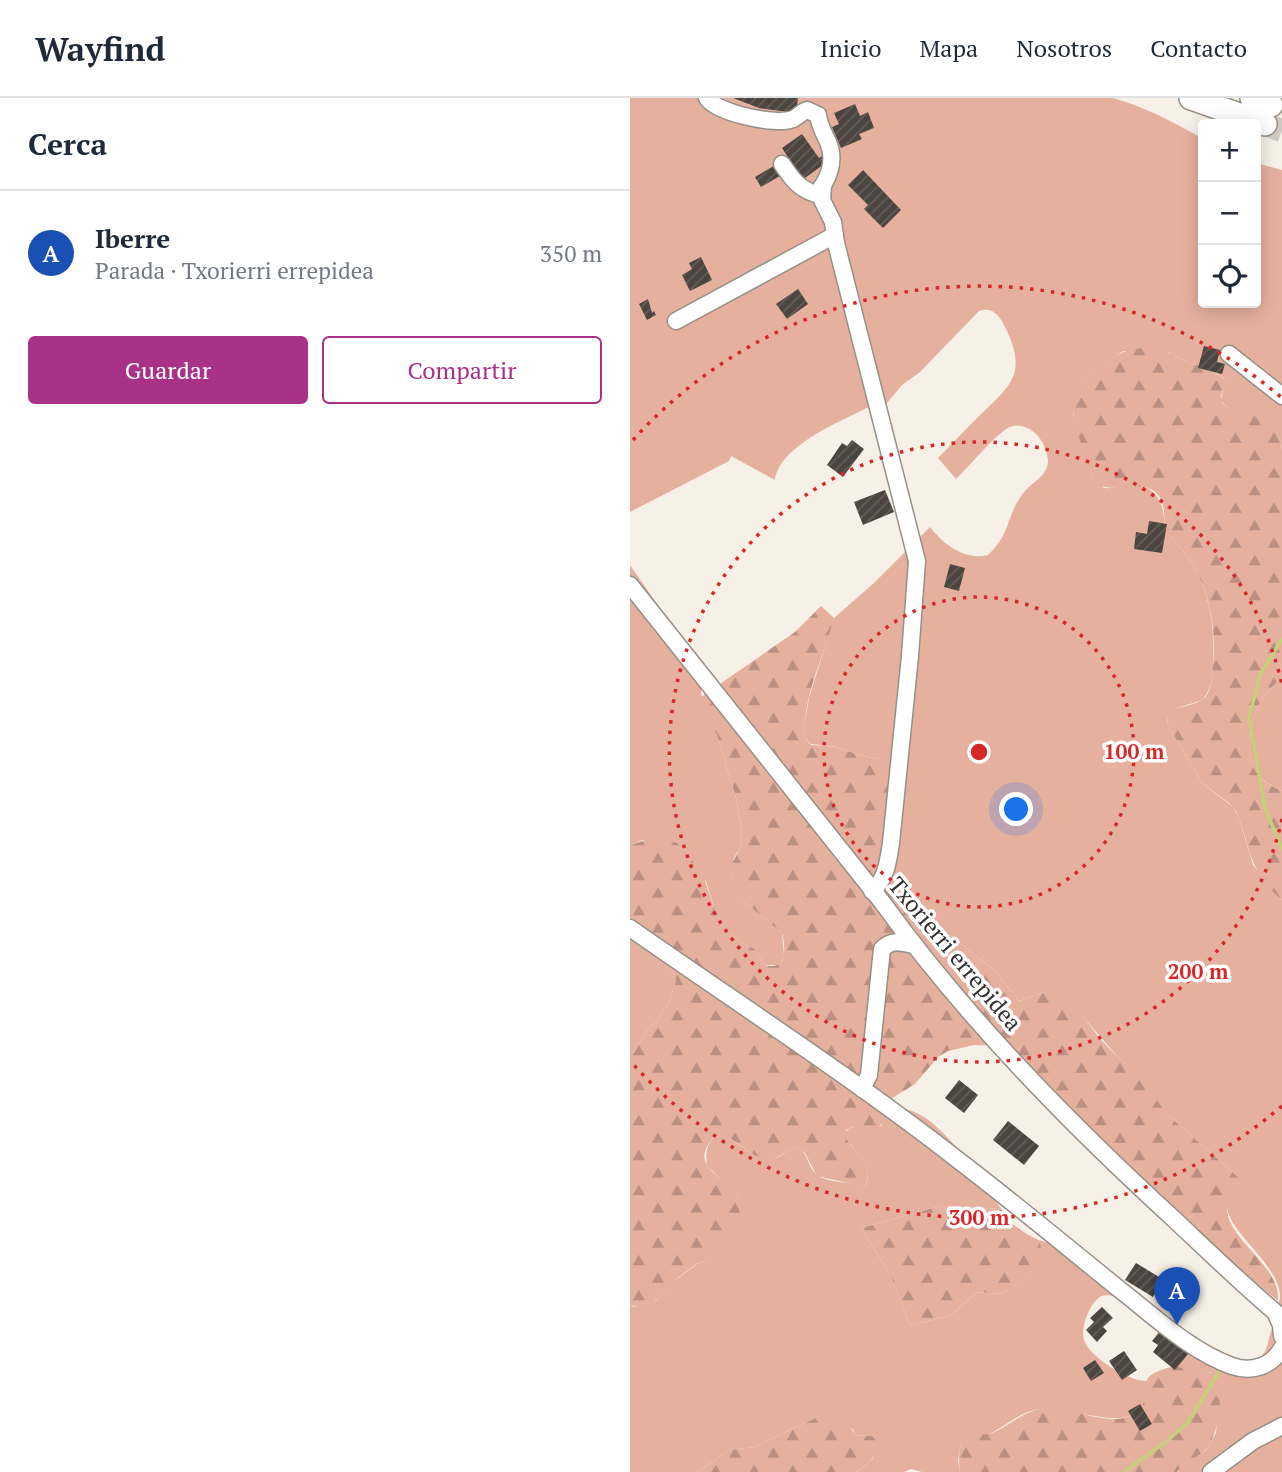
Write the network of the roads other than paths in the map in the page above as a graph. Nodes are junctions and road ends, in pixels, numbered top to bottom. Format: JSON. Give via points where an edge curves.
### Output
{"nodes":[{"id":1,"x":707,"y":98,"type":"edge"},
{"id":2,"x":1191,"y":98,"type":"edge"},
{"id":3,"x":1263,"y":109,"type":"tunnel mouth"},
{"id":4,"x":782,"y":164,"type":"dead end"},
{"id":5,"x":823,"y":186,"type":"junction"},
{"id":6,"x":835,"y":235,"type":"junction"},
{"id":7,"x":676,"y":321,"type":"dead end"},
{"id":8,"x":1229,"y":354,"type":"dead end"},
{"id":9,"x":1282,"y":396,"type":"edge"},
{"id":10,"x":630,"y":585,"type":"edge"},
{"id":11,"x":872,"y":891,"type":"junction"},
{"id":12,"x":630,"y":928,"type":"edge"},
{"id":13,"x":913,"y":945,"type":"junction"},
{"id":14,"x":862,"y":1089,"type":"junction"},
{"id":15,"x":1278,"y":1315,"type":"edge"},
{"id":16,"x":1282,"y":1336,"type":"edge"},
{"id":17,"x":1280,"y":1351,"type":"edge"},
{"id":18,"x":1282,"y":1371,"type":"edge"},
{"id":19,"x":1282,"y":1426,"type":"edge"},
{"id":20,"x":1211,"y":1472,"type":"edge"}],
"edges":[{"from":1,"to":5,"type":"street","via":[[720,108],[760,118],[792,119],[807,110],[818,115],[831,154]]},
{"from":2,"to":3,"type":"highway"},
{"from":4,"to":5,"type":"street","via":[[805,190],[816,194]]},
{"from":5,"to":6,"type":"street","via":[[822,200]]},
{"from":6,"to":7,"type":"street"},
{"from":6,"to":11,"type":"street","via":[[917,561],[891,843],[887,869]]},
{"from":8,"to":9,"type":"street"},
{"from":10,"to":11,"type":"street","name":"Txorierri errepidea"},
{"from":11,"to":13,"type":"street","name":"Txorierri errepidea"},
{"from":12,"to":14,"type":"street"},
{"from":13,"to":14,"type":"street","via":[[889,942],[882,949],[869,1075]]},
{"from":13,"to":15,"type":"street","name":"Txorierri errepidea","via":[[1092,1142]]},
{"from":14,"to":17,"type":"street","via":[[1194,1345],[1225,1363],[1254,1369]]},
{"from":15,"to":16,"type":"street"},
{"from":17,"to":18,"type":"street"},
{"from":19,"to":20,"type":"street"}]}
